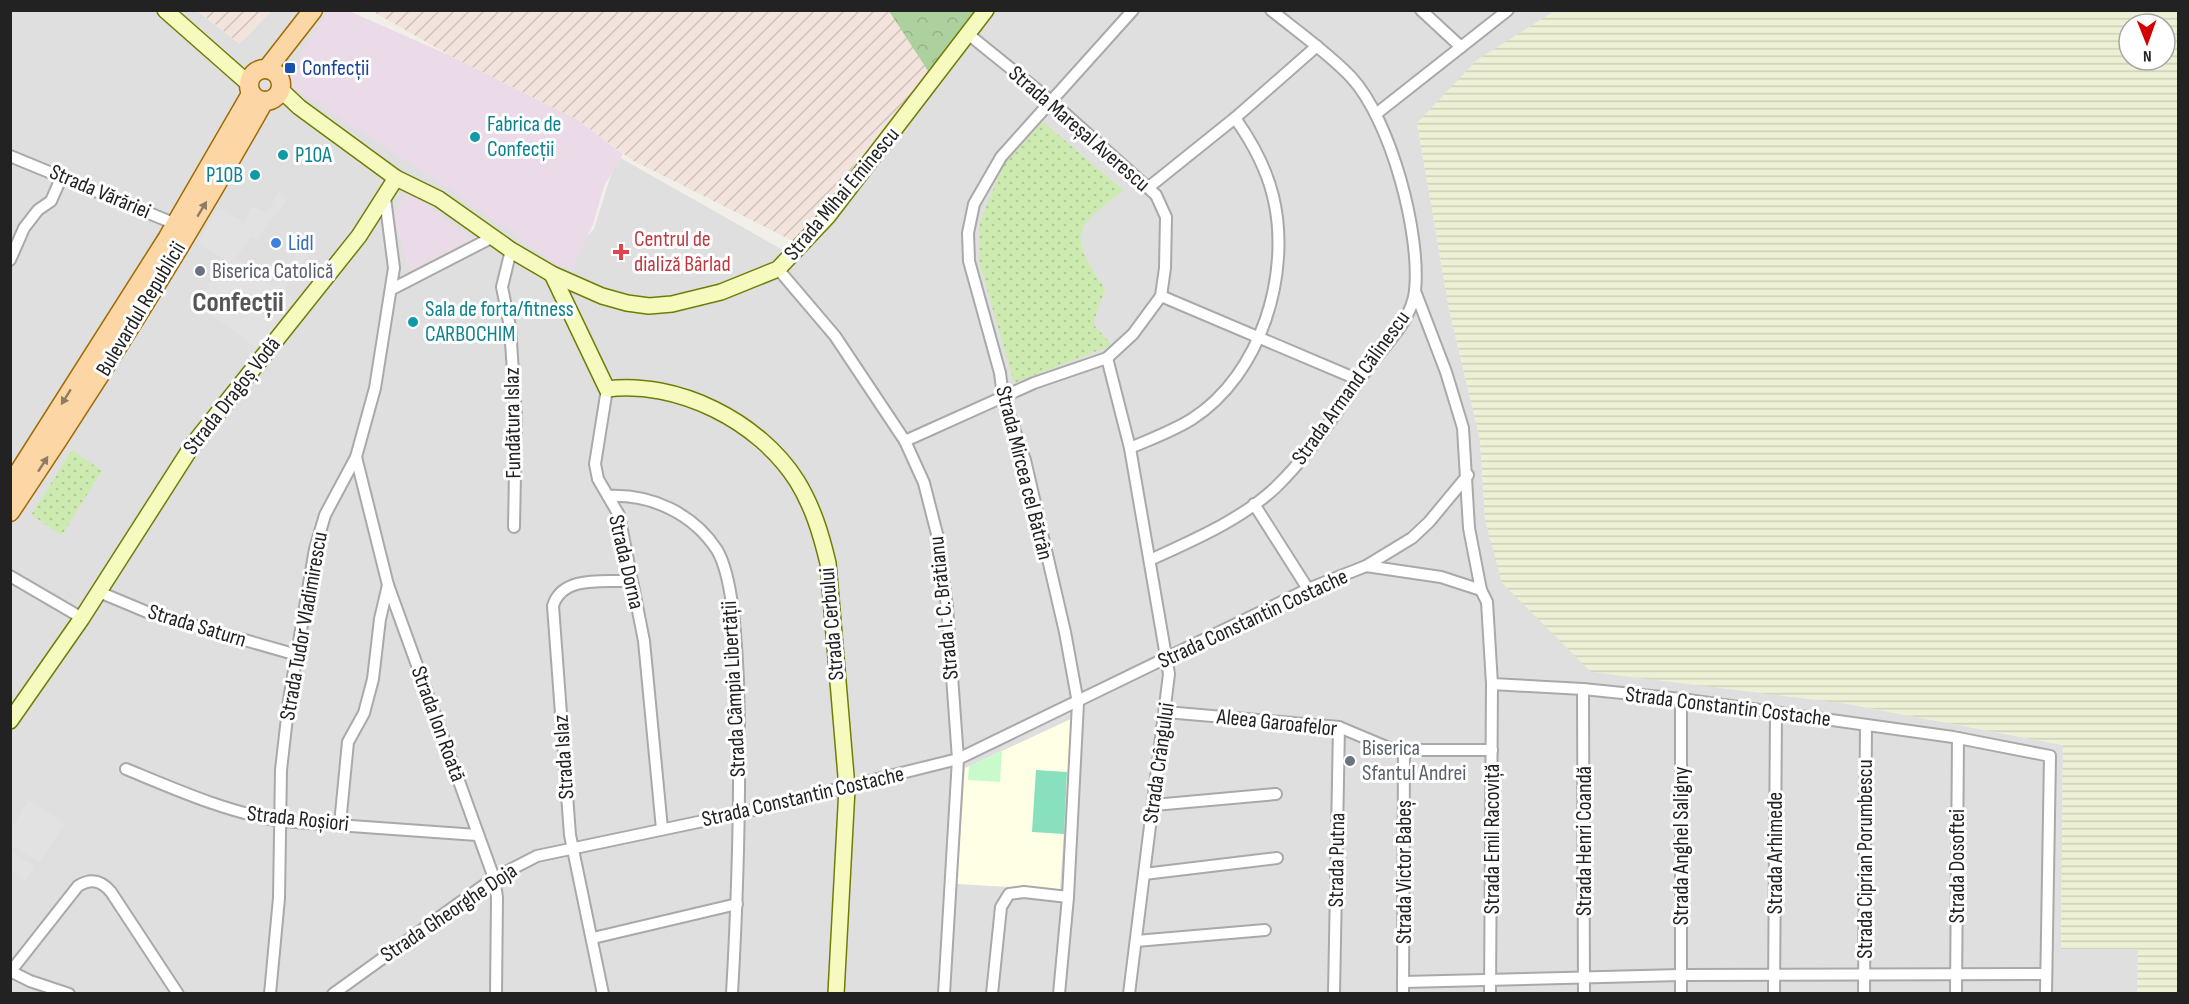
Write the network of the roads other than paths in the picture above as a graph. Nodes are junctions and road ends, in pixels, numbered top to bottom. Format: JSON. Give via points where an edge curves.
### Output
{"nodes":[{"id":1,"x":165,"y":10,"type":"edge"},
{"id":2,"x":313,"y":10,"type":"edge"},
{"id":3,"x":986,"y":10,"type":"edge"},
{"id":4,"x":1133,"y":10,"type":"edge"},
{"id":5,"x":1270,"y":10,"type":"edge"},
{"id":6,"x":1421,"y":10,"type":"edge"},
{"id":7,"x":1508,"y":10,"type":"edge"},
{"id":8,"x":968,"y":34,"type":"junction"},
{"id":9,"x":1317,"y":46,"type":"junction"},
{"id":10,"x":1461,"y":47,"type":"junction"},
{"id":11,"x":264,"y":85,"type":"junction"},
{"id":12,"x":1051,"y":101,"type":"junction"},
{"id":13,"x":1376,"y":114,"type":"junction"},
{"id":14,"x":1236,"y":118,"type":"junction"},
{"id":15,"x":10,"y":156,"type":"edge"},
{"id":16,"x":62,"y":176,"type":"junction"},
{"id":17,"x":396,"y":178,"type":"junction"},
{"id":18,"x":1149,"y":187,"type":"junction"},
{"id":19,"x":385,"y":198,"type":"junction"},
{"id":20,"x":183,"y":227,"type":"junction"},
{"id":21,"x":493,"y":237,"type":"junction"},
{"id":22,"x":512,"y":250,"type":"junction"},
{"id":23,"x":10,"y":260,"type":"edge"},
{"id":24,"x":778,"y":269,"type":"junction"},
{"id":25,"x":552,"y":274,"type":"junction"},
{"id":26,"x":393,"y":289,"type":"junction"},
{"id":27,"x":1415,"y":291,"type":"junction"},
{"id":28,"x":1161,"y":296,"type":"junction"},
{"id":29,"x":1260,"y":336,"type":"junction"},
{"id":30,"x":1107,"y":357,"type":"junction"},
{"id":31,"x":1359,"y":380,"type":"junction"},
{"id":32,"x":607,"y":389,"type":"junction"},
{"id":33,"x":1003,"y":398,"type":"junction"},
{"id":34,"x":905,"y":441,"type":"junction"},
{"id":35,"x":1130,"y":448,"type":"junction"},
{"id":36,"x":356,"y":457,"type":"junction"},
{"id":37,"x":1468,"y":475,"type":"junction"},
{"id":38,"x":10,"y":486,"type":"edge"},
{"id":39,"x":608,"y":496,"type":"junction"},
{"id":40,"x":1254,"y":504,"type":"junction"},
{"id":41,"x":10,"y":512,"type":"edge"},
{"id":42,"x":514,"y":527,"type":"dead end"},
{"id":43,"x":1150,"y":560,"type":"junction"},
{"id":44,"x":1366,"y":566,"type":"junction"},
{"id":45,"x":10,"y":576,"type":"edge"},
{"id":46,"x":630,"y":580,"type":"junction"},
{"id":47,"x":388,"y":585,"type":"junction"},
{"id":48,"x":1308,"y":589,"type":"junction"},
{"id":49,"x":1481,"y":590,"type":"junction"},
{"id":50,"x":99,"y":592,"type":"junction"},
{"id":51,"x":82,"y":618,"type":"junction"},
{"id":52,"x":297,"y":656,"type":"junction"},
{"id":53,"x":1167,"y":659,"type":"junction"},
{"id":54,"x":1492,"y":684,"type":"junction"},
{"id":55,"x":1583,"y":689,"type":"junction"},
{"id":56,"x":1680,"y":699,"type":"junction"},
{"id":57,"x":1078,"y":703,"type":"junction"},
{"id":58,"x":1166,"y":712,"type":"junction"},
{"id":59,"x":1776,"y":712,"type":"junction"},
{"id":60,"x":10,"y":721,"type":"edge"},
{"id":61,"x":1866,"y":725,"type":"junction"},
{"id":62,"x":1339,"y":727,"type":"junction"},
{"id":63,"x":1958,"y":738,"type":"junction"},
{"id":64,"x":1404,"y":750,"type":"junction"},
{"id":65,"x":1492,"y":750,"type":"junction"},
{"id":66,"x":958,"y":759,"type":"junction"},
{"id":67,"x":126,"y":769,"type":"dead end"},
{"id":68,"x":847,"y":788,"type":"junction"},
{"id":69,"x":1276,"y":794,"type":"dead end"},
{"id":70,"x":1154,"y":805,"type":"junction"},
{"id":71,"x":741,"y":813,"type":"junction"},
{"id":72,"x":281,"y":821,"type":"junction"},
{"id":73,"x":340,"y":824,"type":"junction"},
{"id":74,"x":662,"y":829,"type":"junction"},
{"id":75,"x":477,"y":835,"type":"junction"},
{"id":76,"x":573,"y":848,"type":"junction"},
{"id":77,"x":1277,"y":858,"type":"dead end"},
{"id":78,"x":1144,"y":874,"type":"junction"},
{"id":79,"x":494,"y":878,"type":"junction"},
{"id":80,"x":1068,"y":897,"type":"junction"},
{"id":81,"x":737,"y":904,"type":"junction"},
{"id":82,"x":1265,"y":930,"type":"dead end"},
{"id":83,"x":593,"y":938,"type":"junction"},
{"id":84,"x":1136,"y":941,"type":"junction"},
{"id":85,"x":11,"y":971,"type":"edge"},
{"id":86,"x":1956,"y":974,"type":"junction"},
{"id":87,"x":2046,"y":974,"type":"junction"},
{"id":88,"x":1681,"y":975,"type":"junction"},
{"id":89,"x":1774,"y":975,"type":"junction"},
{"id":90,"x":1864,"y":975,"type":"junction"},
{"id":91,"x":1584,"y":978,"type":"junction"},
{"id":92,"x":1490,"y":981,"type":"junction"},
{"id":93,"x":1403,"y":988,"type":"edge"},
{"id":94,"x":69,"y":993,"type":"edge"},
{"id":95,"x":178,"y":993,"type":"edge"},
{"id":96,"x":270,"y":993,"type":"edge"},
{"id":97,"x":333,"y":993,"type":"edge"},
{"id":98,"x":496,"y":993,"type":"edge"},
{"id":99,"x":603,"y":993,"type":"edge"},
{"id":100,"x":732,"y":993,"type":"edge"},
{"id":101,"x":836,"y":993,"type":"edge"},
{"id":102,"x":944,"y":993,"type":"edge"},
{"id":103,"x":992,"y":993,"type":"edge"},
{"id":104,"x":1059,"y":993,"type":"edge"},
{"id":105,"x":1129,"y":993,"type":"edge"},
{"id":106,"x":1334,"y":993,"type":"edge"},
{"id":107,"x":1490,"y":993,"type":"edge"},
{"id":108,"x":1584,"y":993,"type":"edge"},
{"id":109,"x":1681,"y":993,"type":"edge"},
{"id":110,"x":1774,"y":993,"type":"edge"},
{"id":111,"x":1864,"y":993,"type":"edge"},
{"id":112,"x":1956,"y":993,"type":"edge"},
{"id":113,"x":2046,"y":993,"type":"edge"}],
"edges":[{"from":1,"to":11,"type":"main road","via":[[231,66]]},
{"from":2,"to":11,"type":"main road","name":"Bulevardul Republicii"},
{"from":3,"to":8,"type":"main road","name":"Strada Mihai Eminescu"},
{"from":4,"to":12,"type":"street","name":"Strada Mircea cel Bătrân"},
{"from":5,"to":9,"type":"street","name":"Strada Armand Călinescu"},
{"from":6,"to":10,"type":"street"},
{"from":7,"to":10,"type":"street"},
{"from":8,"to":12,"type":"street","name":"Strada Mareșal Averescu"},
{"from":8,"to":24,"type":"main road","name":"Strada Mihai Eminescu","via":[[828,216]]},
{"from":9,"to":13,"type":"street","name":"Strada Armand Călinescu","via":[[1352,78]]},
{"from":9,"to":14,"type":"street"},
{"from":10,"to":13,"type":"street"},
{"from":11,"to":17,"type":"main road"},
{"from":11,"to":20,"type":"main road","name":"Bulevardul Republicii"},
{"from":12,"to":18,"type":"street","name":"Strada Mareșal Averescu"},
{"from":12,"to":33,"type":"street","name":"Strada Mircea cel Bătrân","via":[[986,179],[974,204],[968,233],[969,261]]},
{"from":13,"to":27,"type":"street","name":"Strada Armand Călinescu","via":[[1406,201]]},
{"from":14,"to":18,"type":"street"},
{"from":14,"to":29,"type":"street","via":[[1264,167],[1277,219],[1275,279]]},
{"from":15,"to":16,"type":"street","name":"Strada Vărăriei"},
{"from":16,"to":20,"type":"street","name":"Strada Vărăriei"},
{"from":16,"to":23,"type":"street","via":[[51,201],[24,228]]},
{"from":17,"to":19,"type":"main road","name":"Strada Dragoș Vodă"},
{"from":17,"to":21,"type":"main road","name":"Strada Mihai Eminescu","via":[[439,199]]},
{"from":18,"to":28,"type":"street","name":"Strada Mareșal Averescu","via":[[1166,217]]},
{"from":19,"to":26,"type":"street","name":"Strada Tudor Vladimirescu"},
{"from":19,"to":50,"type":"main road","name":"Strada Dragoș Vodă","via":[[194,442]]},
{"from":20,"to":38,"type":"main road","name":"Bulevardul Republicii","one_way":true},
{"from":41,"to":20,"type":"main road","name":"Bulevardul Republicii","one_way":true,"via":[[98,381]]},
{"from":21,"to":22,"type":"main road","name":"Strada Mihai Eminescu"},
{"from":21,"to":26,"type":"street"},
{"from":22,"to":25,"type":"main road","name":"Strada Mihai Eminescu"},
{"from":22,"to":42,"type":"street","name":"Fundătura Islaz","via":[[502,287],[510,327],[516,417]]},
{"from":24,"to":25,"type":"main road","name":"Strada Mihai Eminescu","via":[[713,295],[649,306],[602,296]]},
{"from":24,"to":34,"type":"street","name":"Strada I. C. Brătianu","via":[[835,336]]},
{"from":25,"to":32,"type":"main road"},
{"from":26,"to":36,"type":"street","name":"Strada Tudor Vladimirescu","via":[[375,388]]},
{"from":27,"to":31,"type":"street","name":"Strada Armand Călinescu","via":[[1401,323]]},
{"from":27,"to":37,"type":"street","via":[[1459,414]]},
{"from":28,"to":29,"type":"street"},
{"from":28,"to":30,"type":"street","name":"Strada Mareșal Averescu","via":[[1133,334]]},
{"from":29,"to":31,"type":"street"},
{"from":29,"to":35,"type":"street","via":[[1230,382],[1200,413]]},
{"from":30,"to":33,"type":"street","name":"Strada Mareșal Averescu"},
{"from":30,"to":35,"type":"street","name":"Strada Crângului"},
{"from":31,"to":40,"type":"street","name":"Strada Armand Călinescu","via":[[1303,457]]},
{"from":32,"to":39,"type":"street","name":"Strada Dorna","via":[[595,464]]},
{"from":32,"to":68,"type":"main road","name":"Strada Cerbului","via":[[652,389],[720,413],[761,442],[796,481],[819,527],[828,563]]},
{"from":33,"to":34,"type":"street","name":"Strada Mareșal Averescu"},
{"from":33,"to":57,"type":"street","name":"Strada Mircea cel Bătrân","via":[[1024,460]]},
{"from":34,"to":66,"type":"street","name":"Strada I. C. Brătianu","via":[[927,492],[944,570]]},
{"from":35,"to":43,"type":"street","name":"Strada Crângului"},
{"from":36,"to":47,"type":"street","name":"Strada Ion Roată"},
{"from":36,"to":52,"type":"street","name":"Strada Tudor Vladimirescu","via":[[321,527]]},
{"from":37,"to":44,"type":"street","via":[[1420,530]]},
{"from":37,"to":49,"type":"street","via":[[1469,528]]},
{"from":39,"to":46,"type":"street","name":"Strada Dorna","via":[[619,515]]},
{"from":39,"to":71,"type":"street","name":"Strada Câmpia Libertății","via":[[631,495],[670,507],[693,523],[717,551],[732,604],[736,646]]},
{"from":40,"to":43,"type":"street","name":"Strada Armand Călinescu","via":[[1203,535]]},
{"from":40,"to":48,"type":"street"},
{"from":43,"to":53,"type":"street","name":"Strada Crângului"},
{"from":44,"to":48,"type":"street","name":"Strada Constantin Costache"},
{"from":44,"to":49,"type":"street","name":"Strada Constantin Costache","via":[[1441,577]]},
{"from":45,"to":51,"type":"street"},
{"from":46,"to":74,"type":"street","name":"Strada Dorna","via":[[644,641]]},
{"from":46,"to":76,"type":"street","name":"Strada Islaz","via":[[567,586],[556,595]]},
{"from":47,"to":73,"type":"street","via":[[364,713],[348,742]]},
{"from":47,"to":75,"type":"street","name":"Strada Ion Roată"},
{"from":48,"to":53,"type":"street","name":"Strada Constantin Costache"},
{"from":49,"to":54,"type":"street","via":[[1487,602]]},
{"from":50,"to":51,"type":"main road","name":"Strada Dragoș Vodă"},
{"from":50,"to":52,"type":"street","name":"Strada Saturn","via":[[147,612]]},
{"from":51,"to":60,"type":"main road","name":"Strada Dragoș Vodă"},
{"from":52,"to":72,"type":"street","name":"Strada Tudor Vladimirescu","via":[[284,733]]},
{"from":53,"to":57,"type":"street","name":"Strada Constantin Costache"},
{"from":53,"to":58,"type":"street","name":"Strada Crângului"},
{"from":54,"to":55,"type":"street","name":"Strada Constantin Costache"},
{"from":54,"to":65,"type":"street","name":"Strada Emil Racoviță"},
{"from":55,"to":56,"type":"street","name":"Strada Constantin Costache"},
{"from":55,"to":91,"type":"street","name":"Strada Henri Coandă"},
{"from":56,"to":59,"type":"street","name":"Strada Constantin Costache"},
{"from":56,"to":88,"type":"street","name":"Strada Anghel Saligny"},
{"from":57,"to":66,"type":"street","name":"Strada Constantin Costache"},
{"from":57,"to":80,"type":"street","name":"Strada Mircea cel Bătrân"},
{"from":58,"to":62,"type":"street","name":"Aleea Garoafelor"},
{"from":58,"to":70,"type":"street","name":"Strada Crângului"},
{"from":59,"to":61,"type":"street","name":"Strada Constantin Costache"},
{"from":59,"to":89,"type":"street","name":"Strada Arhimede"},
{"from":61,"to":63,"type":"street","name":"Strada Constantin Costache"},
{"from":61,"to":90,"type":"street","name":"Strada Ciprian Porumbescu"},
{"from":62,"to":64,"type":"street","name":"Aleea Garoafelor","via":[[1389,748]]},
{"from":62,"to":106,"type":"street","name":"Strada Putna"},
{"from":63,"to":86,"type":"street","name":"Strada Dosoftei"},
{"from":63,"to":87,"type":"street","name":"Strada Constantin Costache","via":[[2050,756]]},
{"from":64,"to":65,"type":"street","name":"Aleea Garoafelor"},
{"from":64,"to":93,"type":"street","name":"Strada Victor Babeș"},
{"from":65,"to":92,"type":"street","name":"Strada Emil Racoviță"},
{"from":66,"to":68,"type":"street","name":"Strada Constantin Costache"},
{"from":66,"to":102,"type":"street","name":"Strada I. C. Brătianu"},
{"from":67,"to":72,"type":"street","name":"Strada Roșiori","via":[[237,812]]},
{"from":68,"to":71,"type":"street","name":"Strada Constantin Costache"},
{"from":68,"to":101,"type":"main road","name":"Strada Cerbului"},
{"from":69,"to":70,"type":"street"},
{"from":70,"to":78,"type":"street","name":"Strada Crângului"},
{"from":71,"to":74,"type":"street","name":"Strada Constantin Costache"},
{"from":71,"to":81,"type":"street","name":"Strada Câmpia Libertății"},
{"from":72,"to":73,"type":"street","name":"Strada Roșiori"},
{"from":72,"to":96,"type":"street","name":"Strada Tudor Vladimirescu"},
{"from":73,"to":75,"type":"street","name":"Strada Roșiori"},
{"from":74,"to":76,"type":"street","name":"Strada Constantin Costache"},
{"from":75,"to":79,"type":"street","name":"Strada Ion Roată"},
{"from":76,"to":79,"type":"street","name":"Strada Gheorghe Doja","via":[[537,856]]},
{"from":76,"to":83,"type":"street","name":"Strada Islaz"},
{"from":77,"to":78,"type":"street"},
{"from":78,"to":84,"type":"street","name":"Strada Crângului"},
{"from":79,"to":97,"type":"street","name":"Strada Gheorghe Doja"},
{"from":79,"to":98,"type":"street","name":"Strada Ion Roată"},
{"from":80,"to":103,"type":"street","via":[[1024,892],[1009,894],[1005,899]]},
{"from":80,"to":104,"type":"street","name":"Strada Mircea cel Bătrân"},
{"from":81,"to":83,"type":"street"},
{"from":81,"to":100,"type":"street","name":"Strada Câmpia Libertății"},
{"from":82,"to":84,"type":"street"},
{"from":83,"to":99,"type":"street","name":"Strada Islaz"},
{"from":84,"to":105,"type":"street","name":"Strada Crângului"},
{"from":85,"to":94,"type":"street"},
{"from":85,"to":95,"type":"street","via":[[78,886],[96,881],[111,892]]},
{"from":86,"to":87,"type":"street"},
{"from":86,"to":90,"type":"street"},
{"from":86,"to":112,"type":"street","name":"Strada Dosoftei"},
{"from":87,"to":113,"type":"street"},
{"from":88,"to":89,"type":"street"},
{"from":88,"to":91,"type":"street"},
{"from":88,"to":109,"type":"street","name":"Strada Anghel Saligny"},
{"from":89,"to":90,"type":"street"},
{"from":89,"to":110,"type":"street","name":"Strada Arhimede"},
{"from":90,"to":111,"type":"street","name":"Strada Ciprian Porumbescu"},
{"from":91,"to":92,"type":"street"},
{"from":91,"to":108,"type":"street","name":"Strada Henri Coandă"},
{"from":92,"to":93,"type":"street"},
{"from":92,"to":107,"type":"street","name":"Strada Emil Racoviță"}]}
